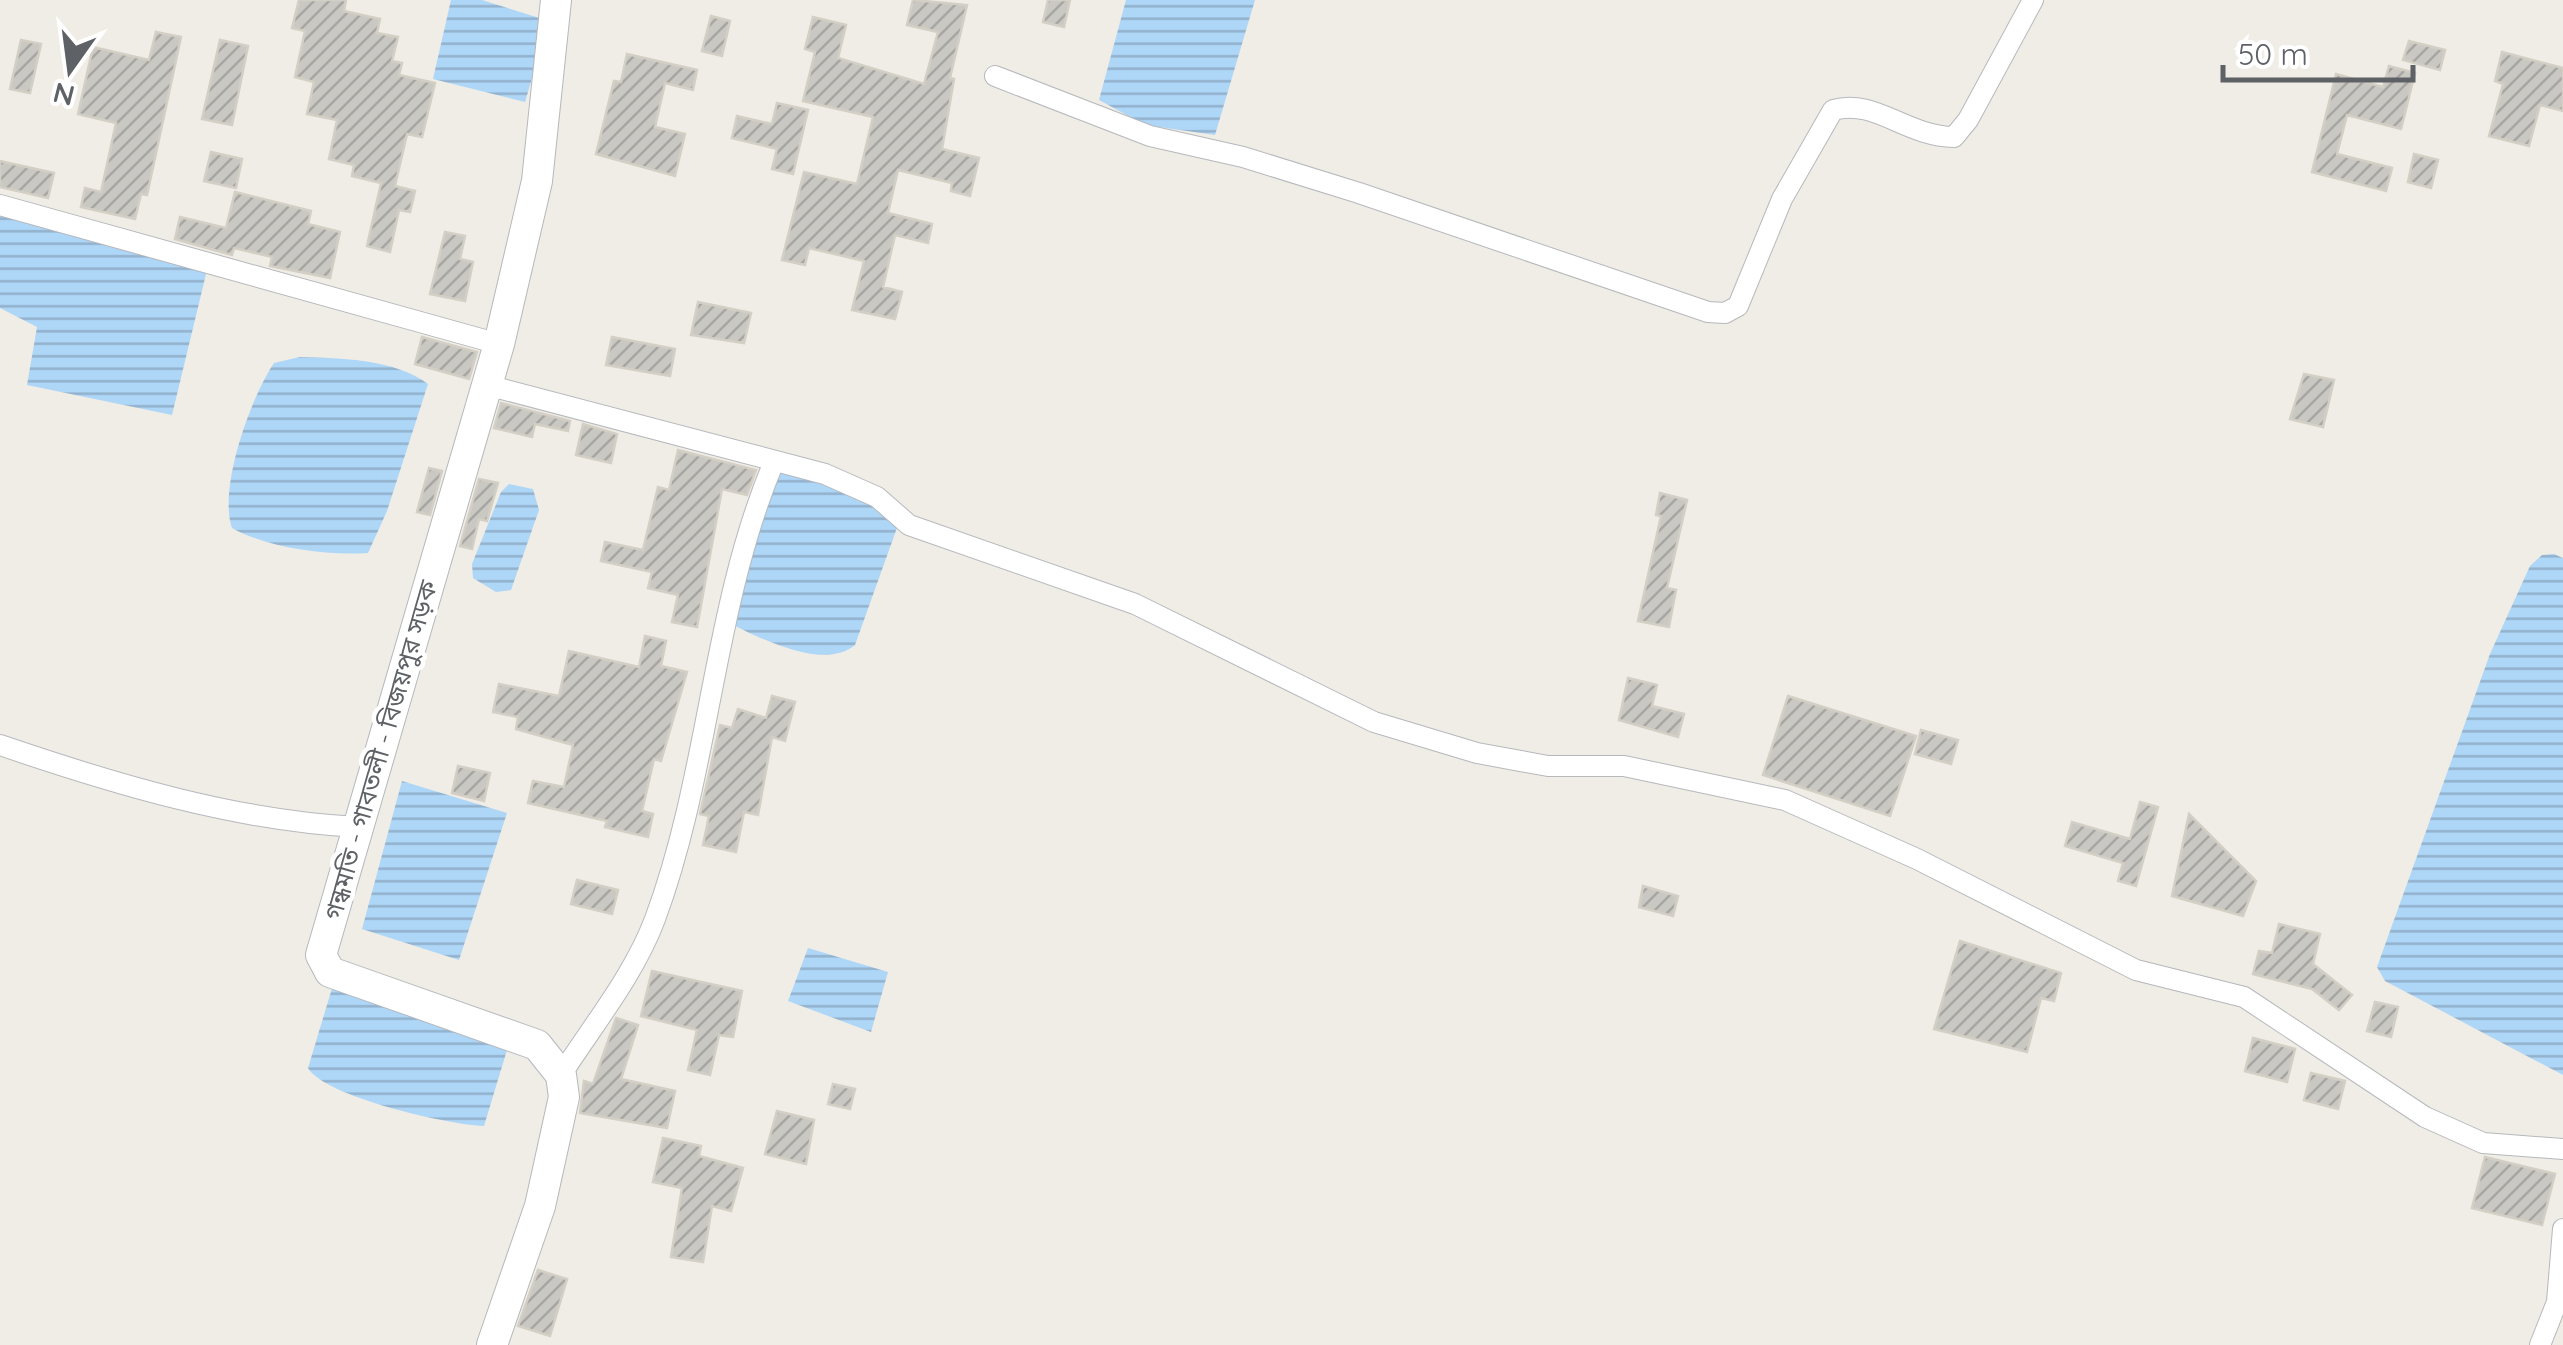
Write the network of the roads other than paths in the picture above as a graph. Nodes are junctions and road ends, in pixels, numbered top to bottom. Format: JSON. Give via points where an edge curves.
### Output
{"nodes":[{"id":1,"x":556,"y":0,"type":"edge"},
{"id":2,"x":2033,"y":0,"type":"edge"},
{"id":3,"x":995,"y":76,"type":"dead end"},
{"id":4,"x":0,"y":205,"type":"edge"},
{"id":5,"x":500,"y":344,"type":"junction"},
{"id":6,"x":487,"y":385,"type":"junction"},
{"id":7,"x":773,"y":464,"type":"junction"},
{"id":8,"x":0,"y":745,"type":"edge"},
{"id":9,"x":358,"y":826,"type":"junction"},
{"id":10,"x":561,"y":1075,"type":"junction"},
{"id":11,"x":2563,"y":1150,"type":"edge"},
{"id":12,"x":2563,"y":1229,"type":"edge"},
{"id":13,"x":492,"y":1345,"type":"edge"},
{"id":14,"x":2540,"y":1345,"type":"edge"}],
"edges":[{"from":1,"to":5,"type":"main road","name":"গন্ধমতি - গাবতলী - বিজয়পুর সড়ক","via":[[536,181]]},
{"from":2,"to":3,"type":"street","via":[[1954,137],[1900,126],[1860,106],[1832,110],[1782,198],[1738,306],[1724,313],[1358,192],[1150,136]]},
{"from":4,"to":5,"type":"street"},
{"from":5,"to":6,"type":"main road","name":"গন্ধমতি - গাবতলী - বিজয়পুর সড়ক"},
{"from":6,"to":7,"type":"street"},
{"from":6,"to":9,"type":"main road","name":"গন্ধমতি - গাবতলী - বিজয়পুর সড়ক"},
{"from":7,"to":10,"type":"street","via":[[724,616],[709,716],[656,917]]},
{"from":7,"to":11,"type":"street","via":[[825,474],[877,497],[915,528],[1136,604],[1374,722],[1476,753],[1548,766],[1624,766],[1785,800],[1917,858],[2136,970],[2244,997],[2425,1117],[2483,1144]]},
{"from":8,"to":9,"type":"street","via":[[198,802]]},
{"from":9,"to":10,"type":"main road","name":"গন্ধমতি - গাবতলী - বিজয়পুর সড়ক","via":[[322,965],[537,1045]]},
{"from":10,"to":13,"type":"main road","via":[[564,1097],[540,1206]]},
{"from":12,"to":14,"type":"street","via":[[2557,1302]]}]}
